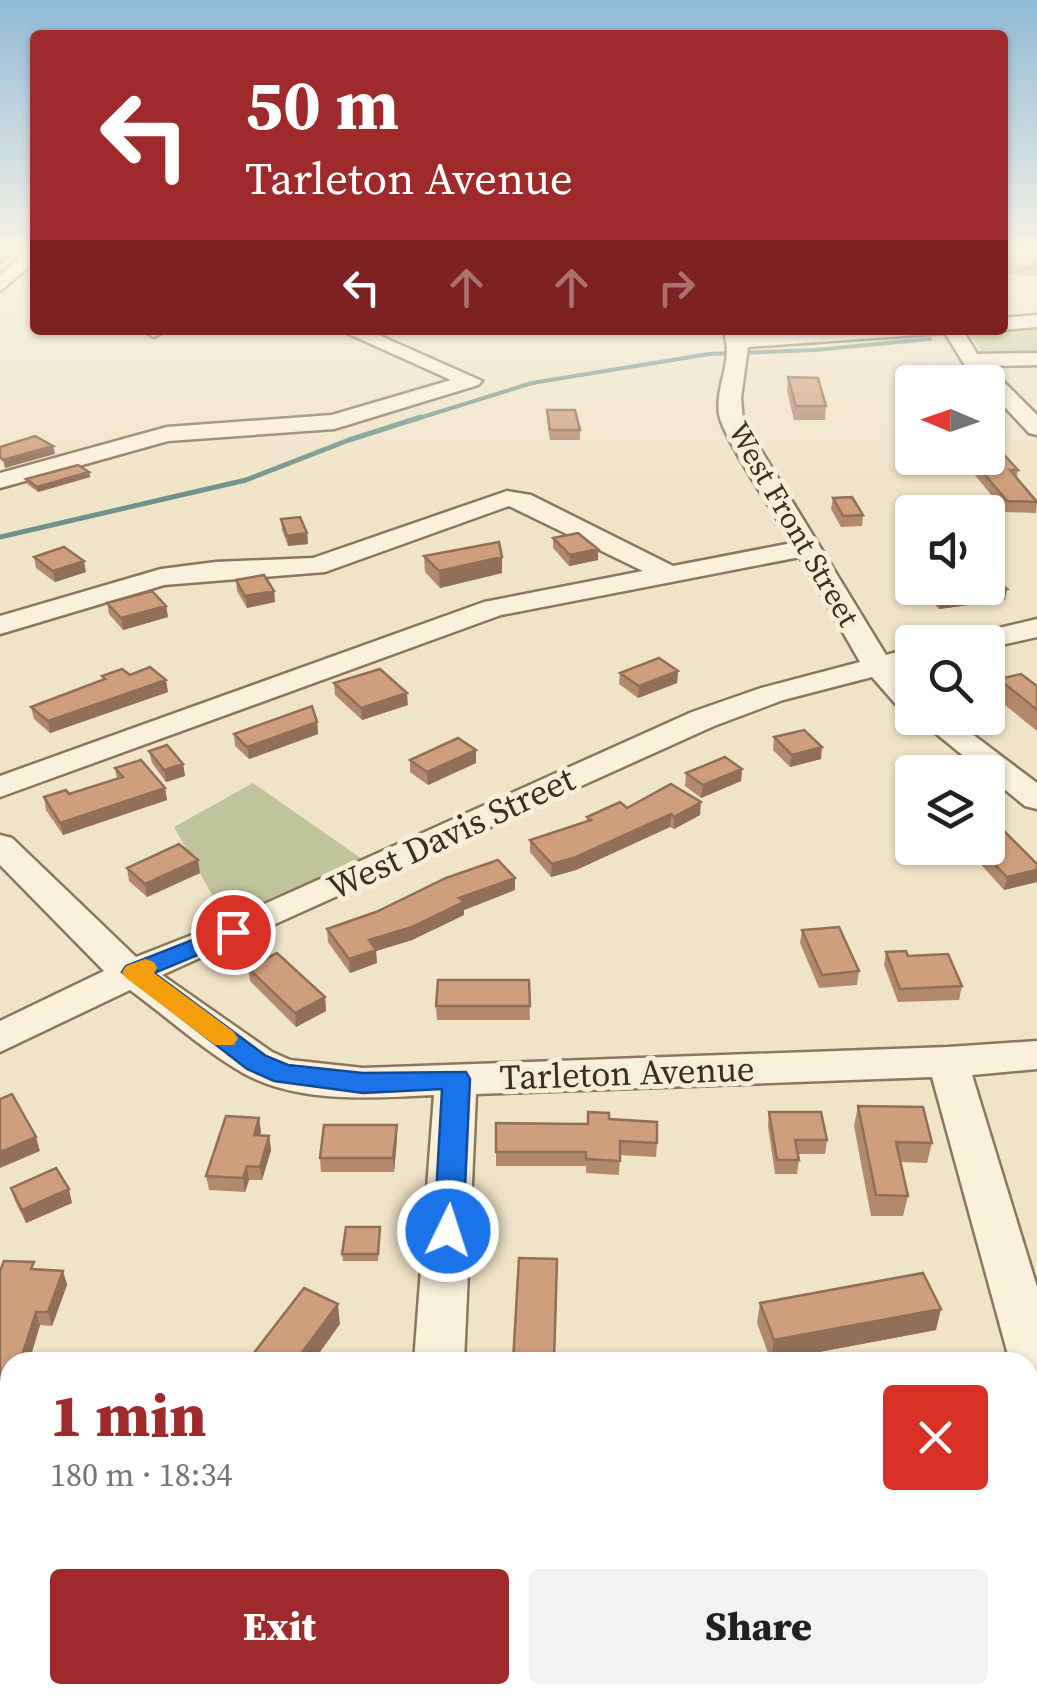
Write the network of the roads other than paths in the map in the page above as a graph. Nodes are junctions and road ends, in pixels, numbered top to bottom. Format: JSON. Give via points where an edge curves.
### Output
{"nodes":[{"id":1,"x":362,"y":335,"type":"edge"},
{"id":2,"x":866,"y":335,"type":"edge"},
{"id":3,"x":957,"y":335,"type":"edge"},
{"id":4,"x":738,"y":344,"type":"edge"},
{"id":5,"x":1037,"y":358,"type":"edge"},
{"id":6,"x":972,"y":360,"type":"junction"},
{"id":7,"x":1037,"y":428,"type":"edge"},
{"id":8,"x":0,"y":481,"type":"edge"},
{"id":9,"x":807,"y":548,"type":"junction"},
{"id":10,"x":667,"y":573,"type":"junction"},
{"id":11,"x":0,"y":625,"type":"edge"},
{"id":12,"x":1037,"y":628,"type":"edge"},
{"id":13,"x":1005,"y":635,"type":"edge"},
{"id":14,"x":895,"y":661,"type":"edge"},
{"id":15,"x":876,"y":665,"type":"junction"},
{"id":16,"x":895,"y":685,"type":"edge"},
{"id":17,"x":954,"y":735,"type":"edge"},
{"id":18,"x":0,"y":787,"type":"edge"},
{"id":19,"x":1037,"y":800,"type":"edge"},
{"id":20,"x":0,"y":845,"type":"edge"},
{"id":21,"x":135,"y":972,"type":"junction"},
{"id":22,"x":0,"y":1038,"type":"edge"},
{"id":23,"x":1037,"y":1055,"type":"edge"},
{"id":24,"x":948,"y":1062,"type":"junction"},
{"id":25,"x":456,"y":1079,"type":"junction"},
{"id":26,"x":440,"y":1352,"type":"edge"},
{"id":27,"x":1032,"y":1352,"type":"edge"}],
"edges":[{"from":1,"to":8,"type":"street","via":[[471,381],[334,422],[167,434]]},
{"from":2,"to":4,"type":"street"},
{"from":3,"to":6,"type":"street"},
{"from":4,"to":9,"type":"street","name":"West Front Street","via":[[730,416]]},
{"from":5,"to":6,"type":"street"},
{"from":6,"to":7,"type":"street"},
{"from":9,"to":10,"type":"street"},
{"from":9,"to":15,"type":"street","name":"West Front Street"},
{"from":10,"to":11,"type":"street","via":[[507,498],[316,566],[160,577]]},
{"from":10,"to":18,"type":"street","via":[[494,608]]},
{"from":12,"to":13,"type":"street"},
{"from":14,"to":15,"type":"street","name":"West Davis Street"},
{"from":15,"to":16,"type":"street","name":"West Front Street"},
{"from":15,"to":21,"type":"street","name":"West Davis Street","via":[[703,720]]},
{"from":17,"to":19,"type":"street"},
{"from":20,"to":21,"type":"street","name":"Tarleton Avenue","via":[[115,961]]},
{"from":21,"to":22,"type":"street","name":"West Davis Street"},
{"from":21,"to":25,"type":"street","name":"Tarleton Avenue","via":[[257,1062],[284,1074],[363,1083]]},
{"from":23,"to":24,"type":"street","name":"Tarleton Avenue"},
{"from":24,"to":25,"type":"street","name":"Tarleton Avenue"},
{"from":24,"to":27,"type":"street"},
{"from":25,"to":26,"type":"street"}]}
